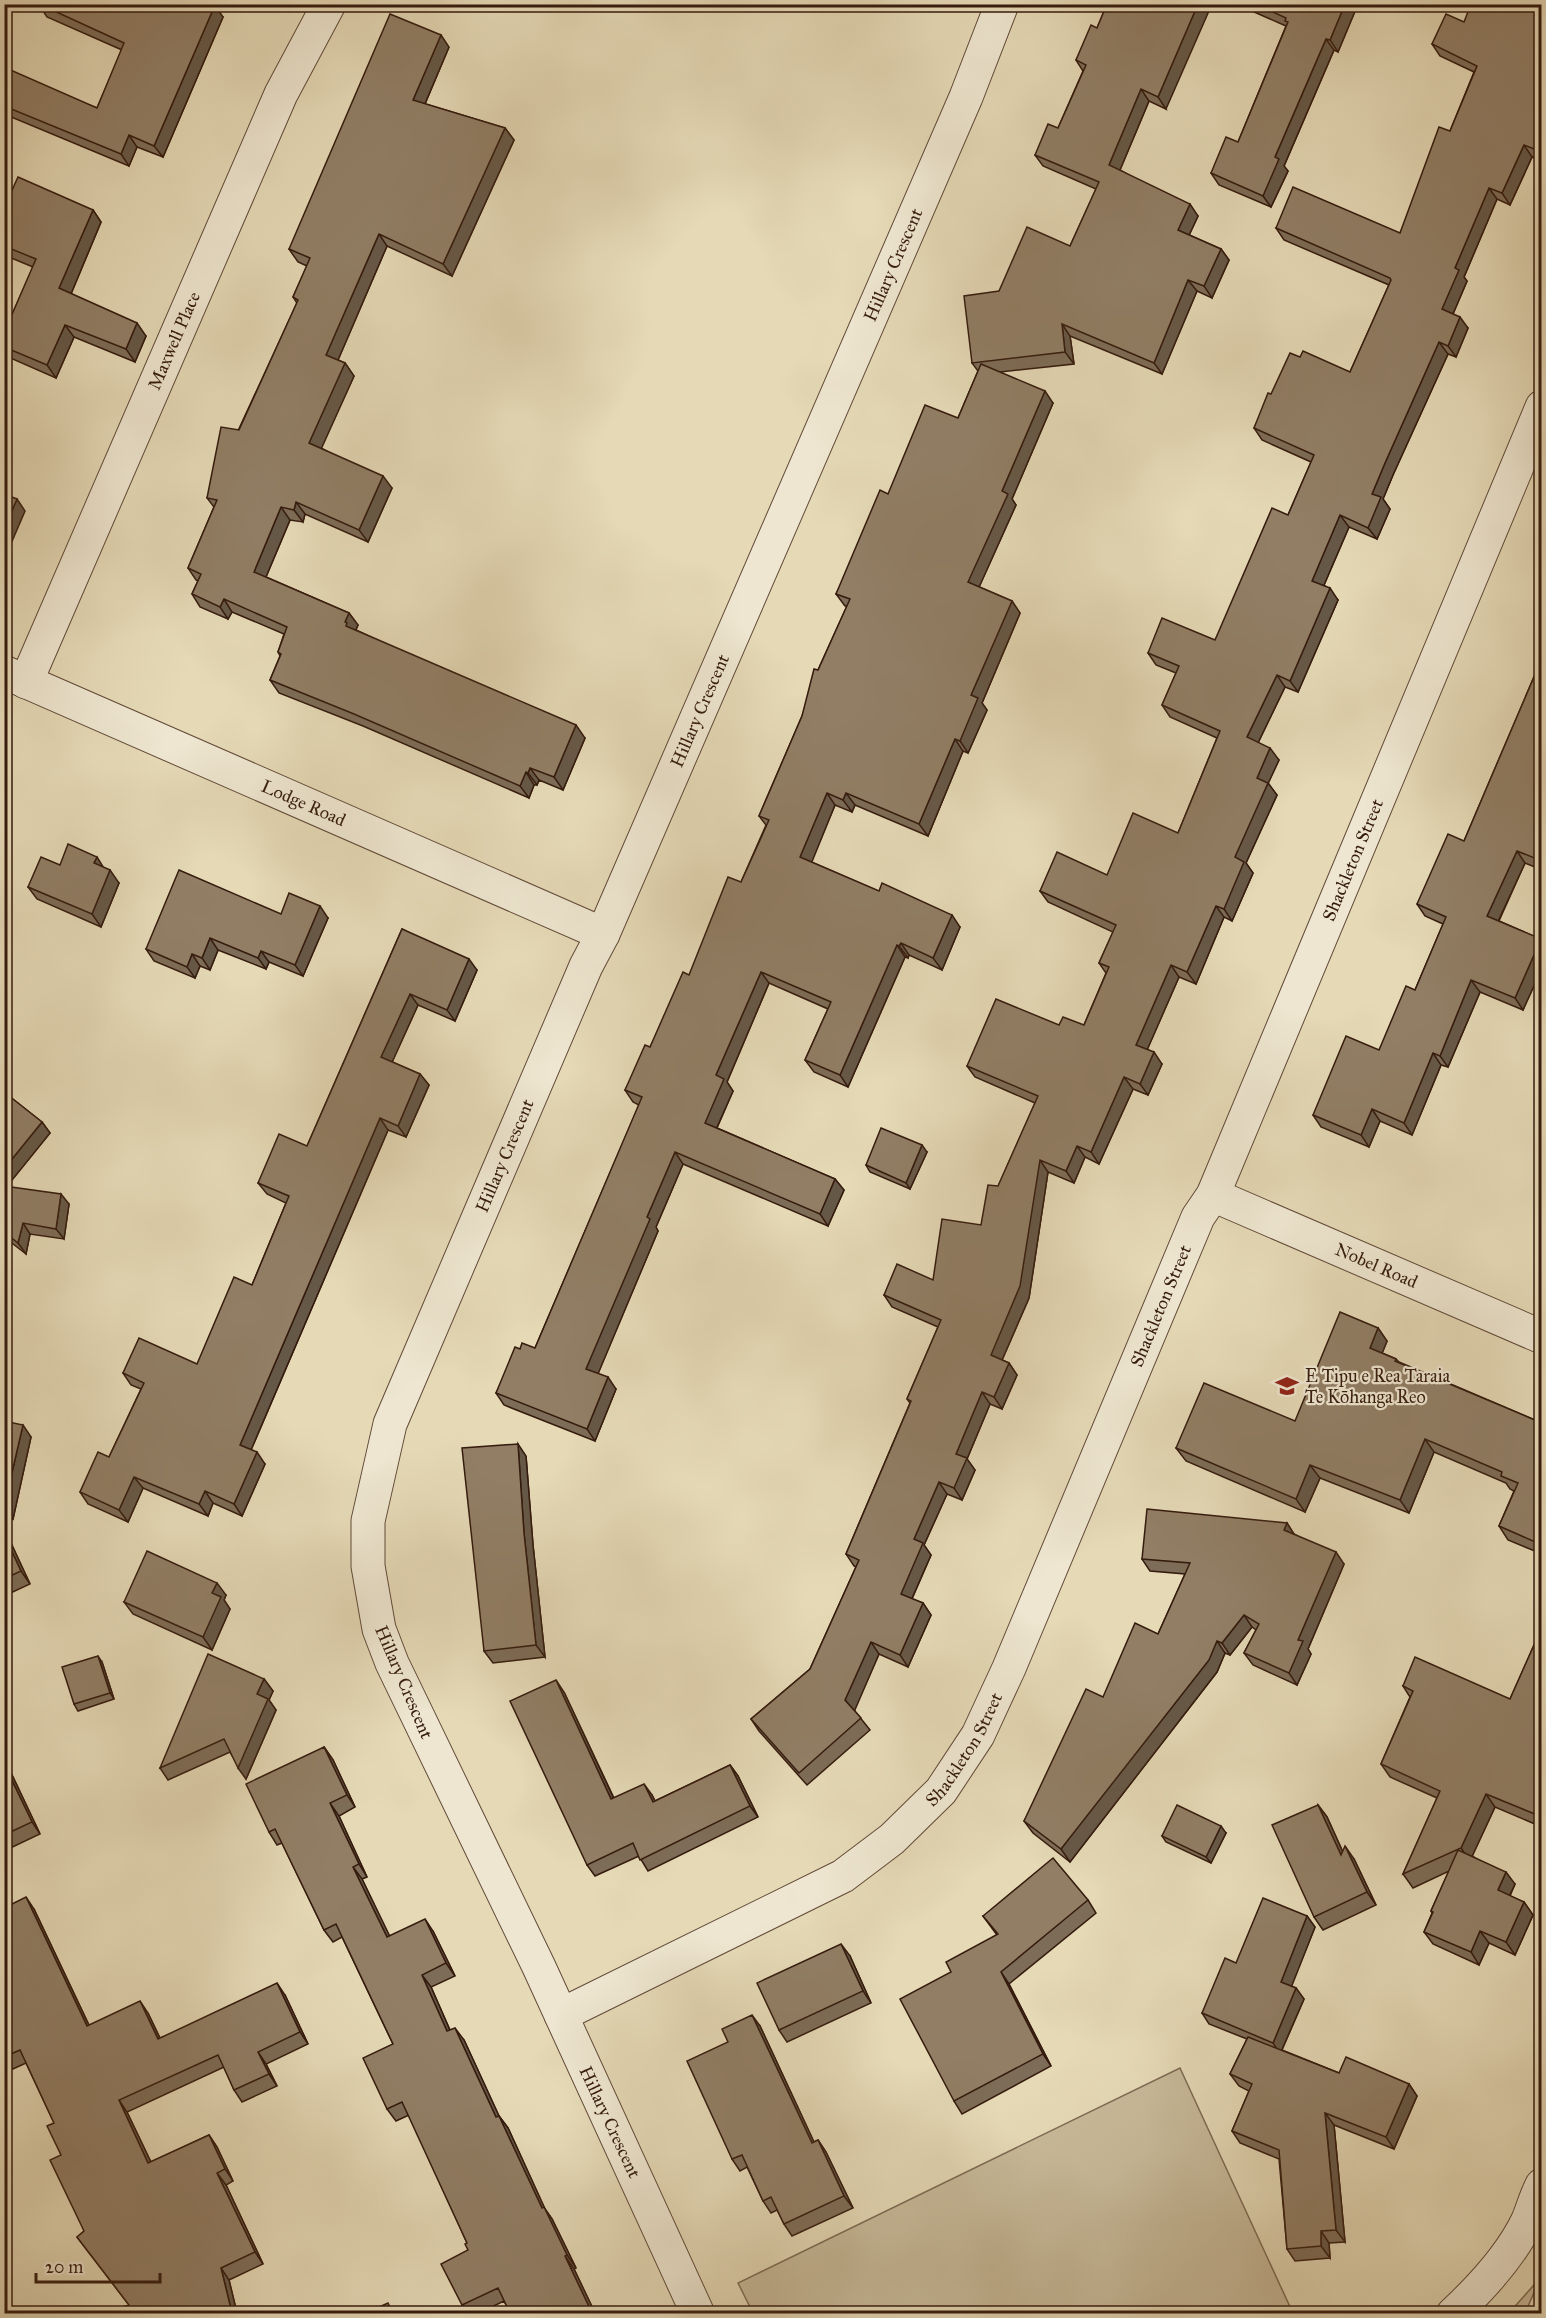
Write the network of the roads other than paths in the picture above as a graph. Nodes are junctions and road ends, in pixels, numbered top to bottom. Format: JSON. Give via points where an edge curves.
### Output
{"nodes":[{"id":1,"x":329,"y":4,"type":"edge"},
{"id":2,"x":1002,"y":4,"type":"edge"},
{"id":3,"x":1542,"y":407,"type":"edge"},
{"id":4,"x":15,"y":677,"type":"edge"},
{"id":5,"x":603,"y":934,"type":"junction"},
{"id":6,"x":1213,"y":1195,"type":"junction"},
{"id":7,"x":1542,"y":1337,"type":"edge"},
{"id":8,"x":561,"y":2015,"type":"junction"},
{"id":9,"x":1542,"y":2185,"type":"edge"},
{"id":10,"x":698,"y":2313,"type":"edge"},
{"id":11,"x":1453,"y":2313,"type":"edge"}],
"edges":[{"from":1,"to":4,"type":"street","name":"Maxwell Place","via":[[281,94]]},
{"from":2,"to":5,"type":"street","name":"Hillary Crescent","via":[[957,118]]},
{"from":3,"to":6,"type":"street","name":"Shackleton Street"},
{"from":4,"to":5,"type":"street","name":"Lodge Road"},
{"from":5,"to":8,"type":"street","name":"Hillary Crescent","via":[[390,1424],[368,1521],[372,1598],[392,1663]]},
{"from":6,"to":7,"type":"street","name":"Nobel Road"},
{"from":6,"to":8,"type":"street","name":"Shackleton Street","via":[[1198,1217],[978,1735],[941,1791],[892,1839],[843,1876]]},
{"from":8,"to":10,"type":"street","name":"Hillary Crescent"},
{"from":9,"to":11,"type":"street","via":[[1528,2220],[1504,2259]]}]}
